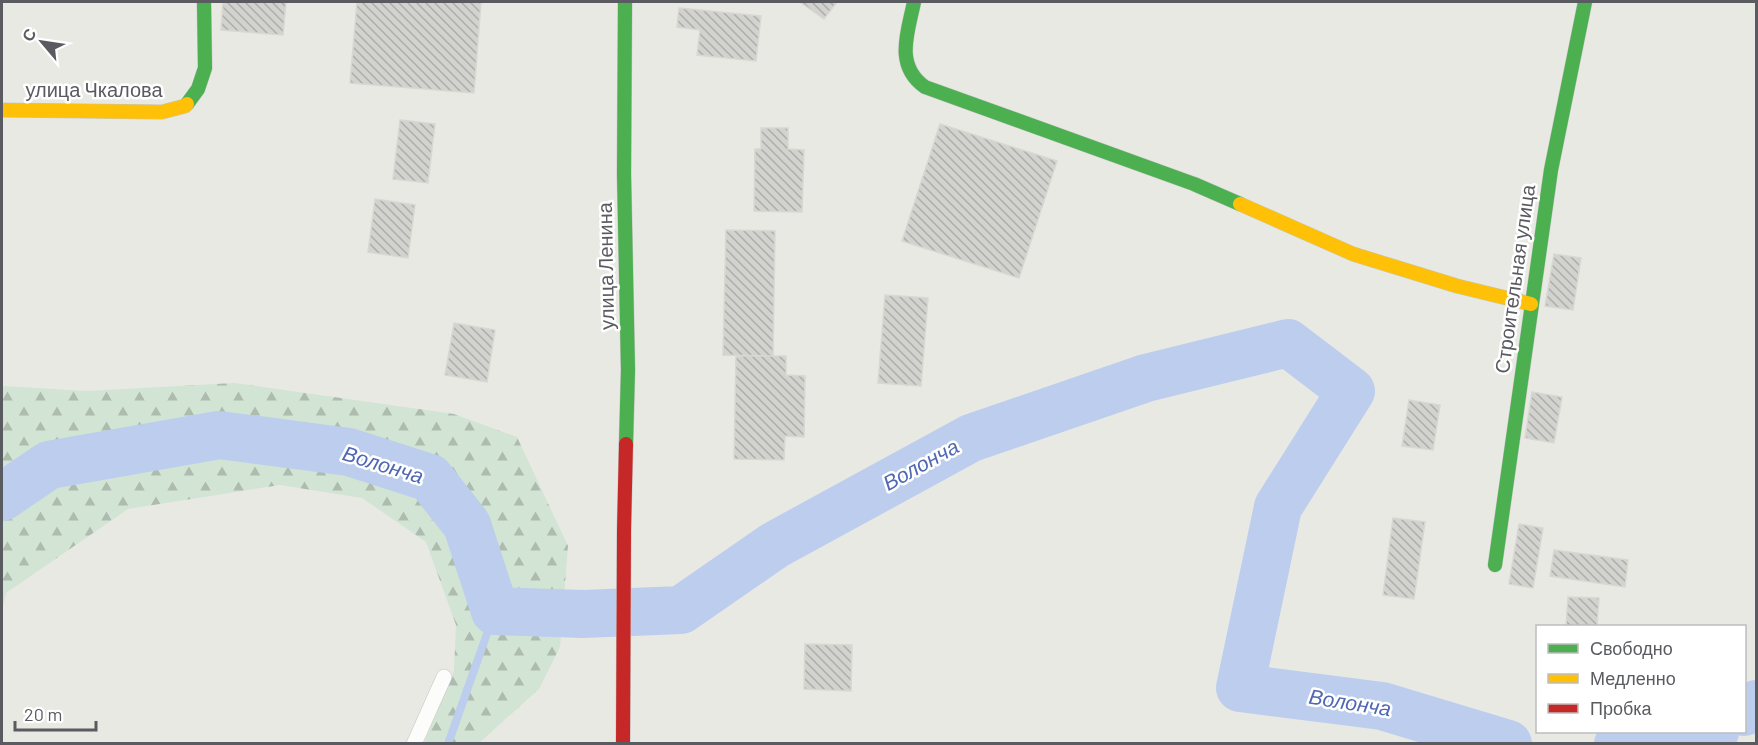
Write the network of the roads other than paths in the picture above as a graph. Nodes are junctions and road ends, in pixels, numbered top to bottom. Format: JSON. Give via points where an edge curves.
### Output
{"nodes":[{"id":1,"x":204,"y":2,"type":"edge"},
{"id":2,"x":625,"y":2,"type":"edge"},
{"id":3,"x":914,"y":2,"type":"edge"},
{"id":4,"x":1585,"y":2,"type":"edge"},
{"id":5,"x":2,"y":110,"type":"edge"},
{"id":6,"x":1531,"y":304,"type":"junction"},
{"id":7,"x":1495,"y":565,"type":"dead end"},
{"id":8,"x":444,"y":676,"type":"dead end"},
{"id":9,"x":414,"y":744,"type":"edge"},
{"id":10,"x":623,"y":744,"type":"edge"}],
"edges":[{"from":1,"to":5,"type":"street","name":"улица Чкалова","via":[[205,68],[198,89],[185,106],[162,112]]},
{"from":2,"to":10,"type":"street","name":"улица Ленина","via":[[628,370]]},
{"from":3,"to":6,"type":"street","via":[[904,55],[908,70],[919,83],[1194,184],[1353,254]]},
{"from":4,"to":6,"type":"street","name":"Строительная улица","via":[[1551,170]]},
{"from":6,"to":7,"type":"street","name":"Строительная улица"},
{"from":8,"to":9,"type":"lane"}]}
